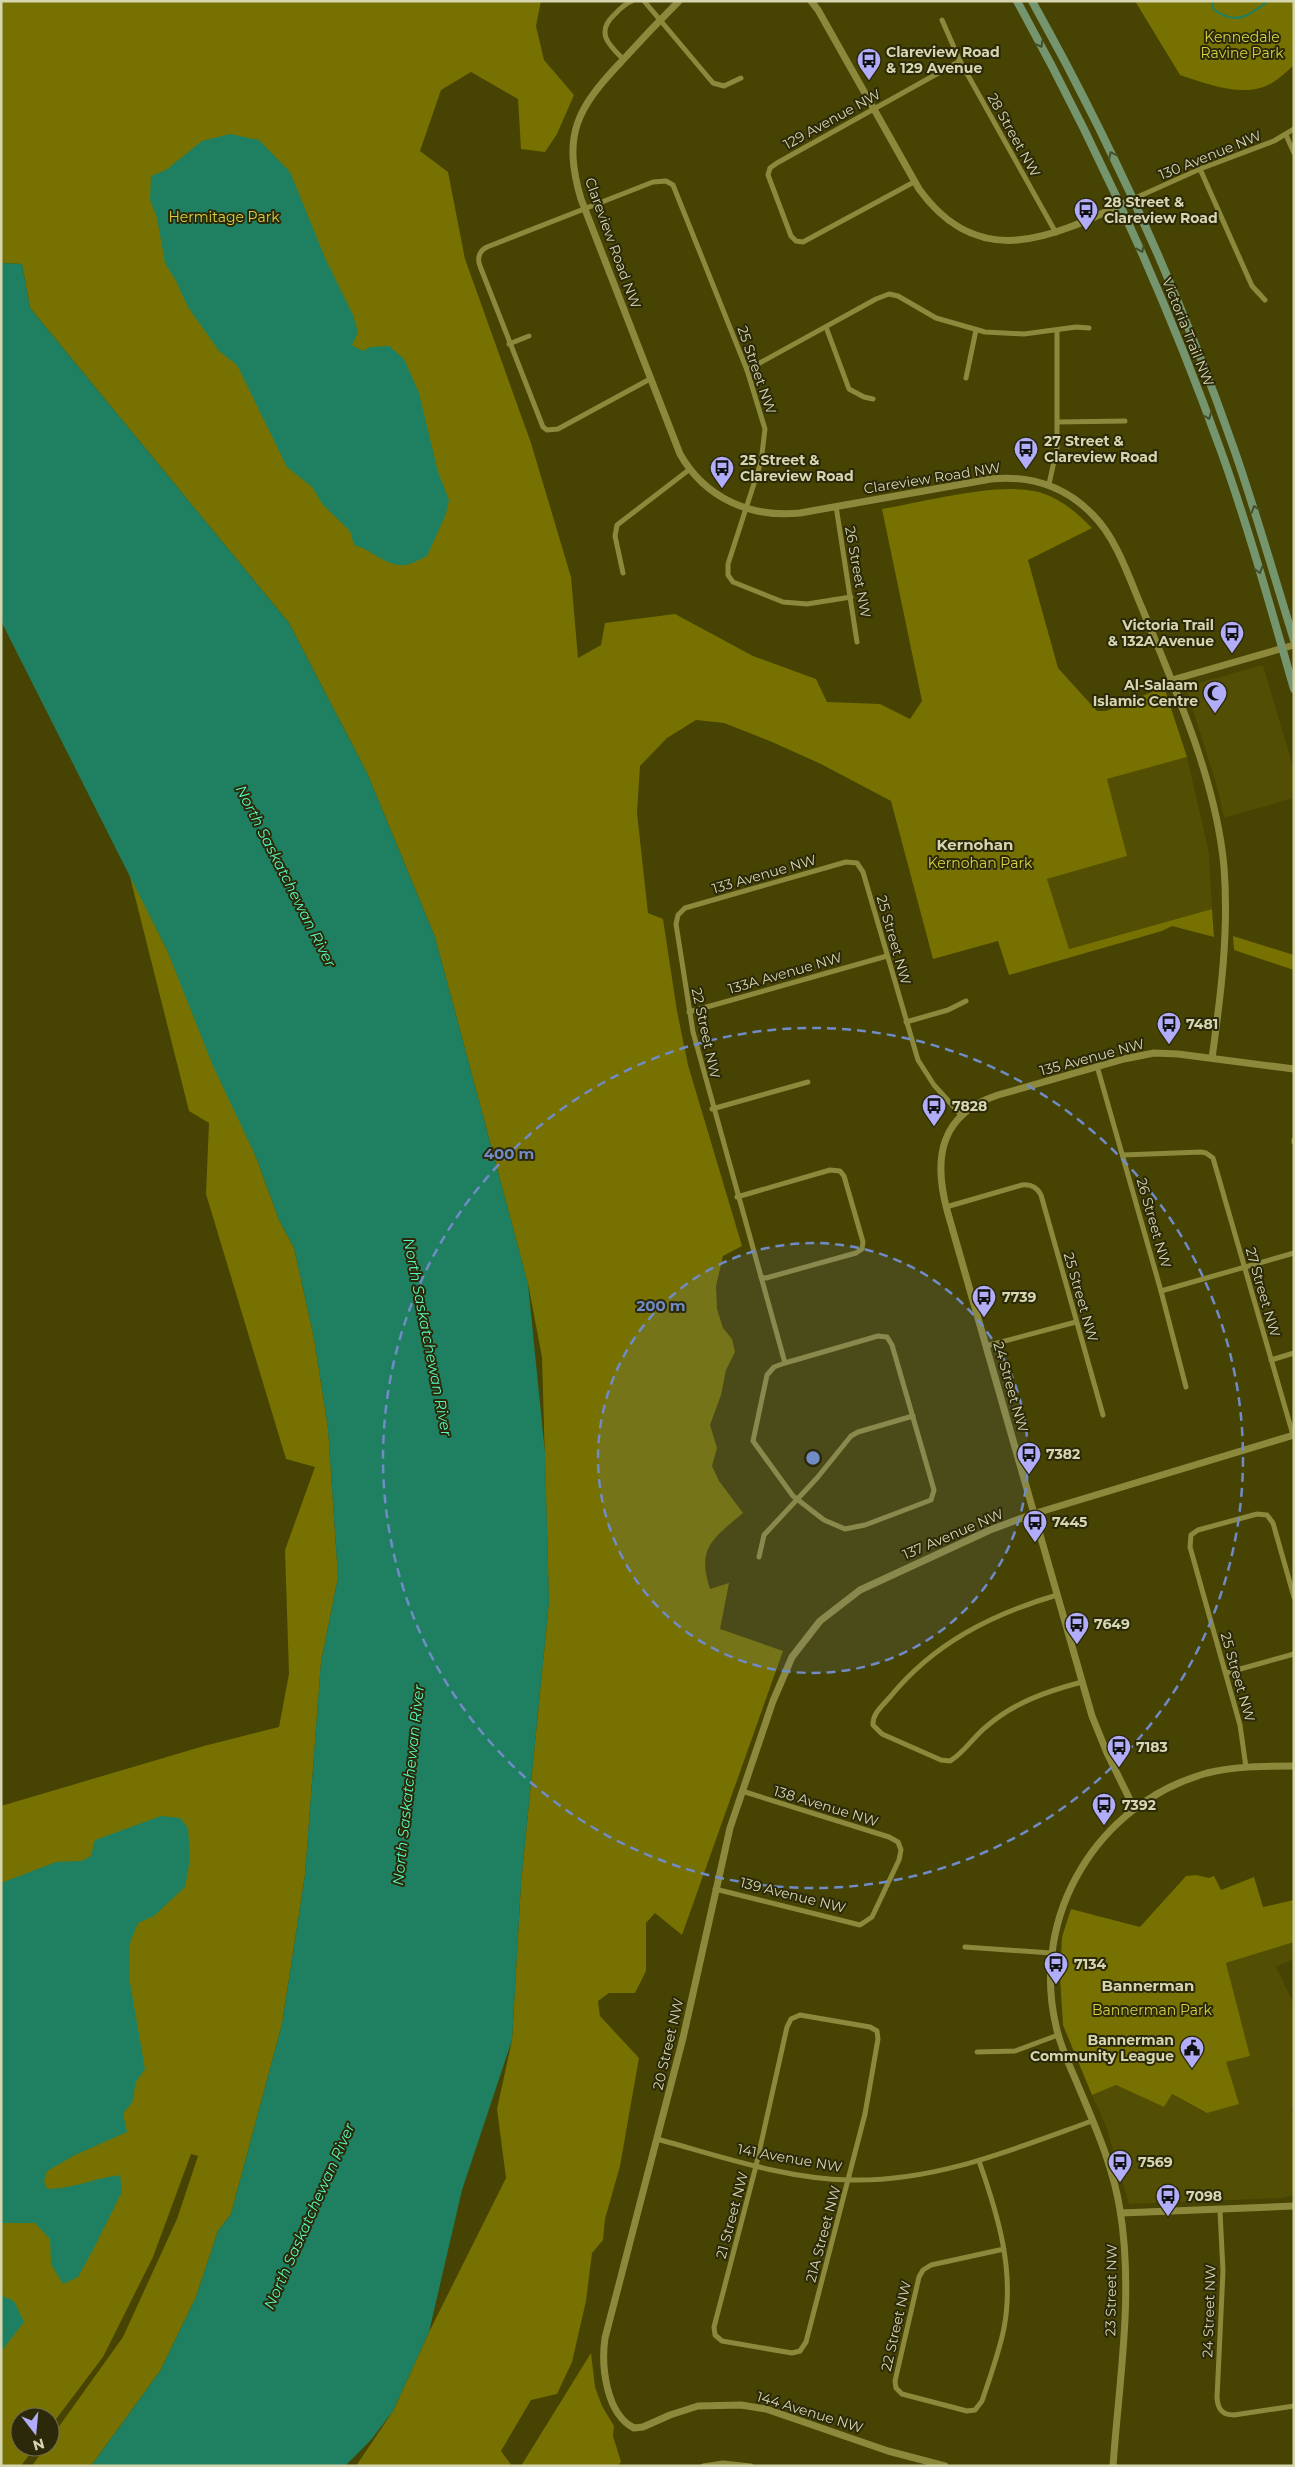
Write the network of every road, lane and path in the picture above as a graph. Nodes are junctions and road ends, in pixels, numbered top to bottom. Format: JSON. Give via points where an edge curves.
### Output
{"nodes":[{"id":1,"x":632,"y":1,"type":"edge"},
{"id":2,"x":644,"y":1,"type":"edge"},
{"id":3,"x":679,"y":1,"type":"edge"},
{"id":4,"x":811,"y":1,"type":"edge"},
{"id":5,"x":1016,"y":1,"type":"edge"},
{"id":6,"x":1032,"y":1,"type":"edge"},
{"id":7,"x":660,"y":20,"type":"junction"},
{"id":8,"x":942,"y":20,"type":"dead end"},
{"id":9,"x":623,"y":59,"type":"junction"},
{"id":10,"x":960,"y":61,"type":"junction"},
{"id":11,"x":741,"y":78,"type":"dead end"},
{"id":12,"x":874,"y":108,"type":"junction"},
{"id":13,"x":1294,"y":130,"type":"edge"},
{"id":14,"x":1286,"y":135,"type":"junction"},
{"id":15,"x":1294,"y":152,"type":"edge"},
{"id":16,"x":1200,"y":169,"type":"junction"},
{"id":17,"x":914,"y":182,"type":"junction"},
{"id":18,"x":1133,"y":199,"type":"junction"},
{"id":19,"x":1121,"y":204,"type":"junction"},
{"id":20,"x":585,"y":208,"type":"junction"},
{"id":21,"x":1056,"y":234,"type":"junction"},
{"id":22,"x":1265,"y":300,"type":"dead end"},
{"id":23,"x":826,"y":327,"type":"junction"},
{"id":24,"x":1089,"y":328,"type":"dead end"},
{"id":25,"x":976,"y":330,"type":"junction"},
{"id":26,"x":1058,"y":331,"type":"junction"},
{"id":27,"x":529,"y":336,"type":"dead end"},
{"id":28,"x":509,"y":344,"type":"junction"},
{"id":29,"x":747,"y":370,"type":"junction"},
{"id":30,"x":966,"y":378,"type":"dead end"},
{"id":31,"x":650,"y":379,"type":"junction"},
{"id":32,"x":873,"y":399,"type":"dead end"},
{"id":33,"x":1125,"y":421,"type":"dead end"},
{"id":34,"x":1058,"y":422,"type":"junction"},
{"id":35,"x":690,"y":469,"type":"junction"},
{"id":36,"x":1049,"y":484,"type":"junction"},
{"id":37,"x":836,"y":506,"type":"junction"},
{"id":38,"x":746,"y":508,"type":"junction"},
{"id":39,"x":623,"y":573,"type":"dead end"},
{"id":40,"x":852,"y":597,"type":"junction"},
{"id":41,"x":1294,"y":640,"type":"edge"},
{"id":42,"x":857,"y":642,"type":"dead end"},
{"id":43,"x":1294,"y":645,"type":"edge"},
{"id":44,"x":1282,"y":649,"type":"junction"},
{"id":45,"x":1172,"y":680,"type":"junction"},
{"id":46,"x":1294,"y":689,"type":"edge"},
{"id":47,"x":859,"y":865,"type":"joint"},
{"id":48,"x":678,"y":915,"type":"joint"},
{"id":49,"x":887,"y":956,"type":"junction"},
{"id":50,"x":966,"y":1001,"type":"dead end"},
{"id":51,"x":689,"y":1012,"type":"junction"},
{"id":52,"x":906,"y":1022,"type":"junction"},
{"id":53,"x":1212,"y":1058,"type":"junction"},
{"id":54,"x":1097,"y":1066,"type":"junction"},
{"id":55,"x":1294,"y":1068,"type":"edge"},
{"id":56,"x":808,"y":1082,"type":"dead end"},
{"id":57,"x":712,"y":1109,"type":"junction"},
{"id":58,"x":962,"y":1116,"type":"junction"},
{"id":59,"x":946,"y":1139,"type":"joint"},
{"id":60,"x":1123,"y":1155,"type":"junction"},
{"id":61,"x":737,"y":1197,"type":"junction"},
{"id":62,"x":946,"y":1207,"type":"junction"},
{"id":63,"x":1294,"y":1253,"type":"edge"},
{"id":64,"x":1245,"y":1268,"type":"junction"},
{"id":65,"x":760,"y":1276,"type":"junction"},
{"id":66,"x":1161,"y":1291,"type":"junction"},
{"id":67,"x":1076,"y":1322,"type":"junction"},
{"id":68,"x":986,"y":1346,"type":"junction"},
{"id":69,"x":1294,"y":1352,"type":"edge"},
{"id":70,"x":1271,"y":1360,"type":"junction"},
{"id":71,"x":785,"y":1363,"type":"junction"},
{"id":72,"x":1186,"y":1387,"type":"dead end"},
{"id":73,"x":1103,"y":1415,"type":"dead end"},
{"id":74,"x":912,"y":1416,"type":"junction"},
{"id":75,"x":1294,"y":1435,"type":"edge"},
{"id":76,"x":798,"y":1500,"type":"junction"},
{"id":77,"x":1033,"y":1514,"type":"junction"},
{"id":78,"x":759,"y":1557,"type":"dead end"},
{"id":79,"x":1057,"y":1595,"type":"junction"},
{"id":80,"x":1294,"y":1597,"type":"edge"},
{"id":81,"x":1294,"y":1654,"type":"edge"},
{"id":82,"x":792,"y":1658,"type":"joint"},
{"id":83,"x":1226,"y":1673,"type":"junction"},
{"id":84,"x":1082,"y":1682,"type":"junction"},
{"id":85,"x":1294,"y":1766,"type":"edge"},
{"id":86,"x":1246,"y":1767,"type":"junction"},
{"id":87,"x":742,"y":1792,"type":"junction"},
{"id":88,"x":1134,"y":1808,"type":"junction"},
{"id":89,"x":715,"y":1889,"type":"junction"},
{"id":90,"x":864,"y":1924,"type":"joint"},
{"id":91,"x":965,"y":1947,"type":"dead end"},
{"id":92,"x":1051,"y":1953,"type":"junction"},
{"id":93,"x":877,"y":2031,"type":"joint"},
{"id":94,"x":1058,"y":2035,"type":"junction"},
{"id":95,"x":977,"y":2052,"type":"dead end"},
{"id":96,"x":1092,"y":2121,"type":"junction"},
{"id":97,"x":657,"y":2139,"type":"junction"},
{"id":98,"x":979,"y":2161,"type":"junction"},
{"id":99,"x":756,"y":2166,"type":"junction"},
{"id":100,"x":849,"y":2180,"type":"junction"},
{"id":101,"x":1294,"y":2206,"type":"edge"},
{"id":102,"x":1220,"y":2211,"type":"junction"},
{"id":103,"x":1121,"y":2213,"type":"junction"},
{"id":104,"x":1004,"y":2249,"type":"junction"},
{"id":105,"x":800,"y":2351,"type":"joint"},
{"id":106,"x":1294,"y":2406,"type":"edge"},
{"id":107,"x":640,"y":2428,"type":"joint"},
{"id":108,"x":703,"y":2466,"type":"edge"},
{"id":109,"x":751,"y":2466,"type":"edge"},
{"id":110,"x":945,"y":2466,"type":"edge"},
{"id":111,"x":1113,"y":2466,"type":"edge"}],
"edges":[{"from":1,"to":9,"type":"street","via":[[615,14],[605,30],[607,42]]},
{"from":2,"to":7,"type":"street"},
{"from":3,"to":7,"type":"street","name":"Clareview Road NW"},
{"from":4,"to":12,"type":"street"},
{"from":5,"to":19,"type":"main road","name":"Victoria Trail NW","one_way":true},
{"from":18,"to":6,"type":"main road","name":"Victoria Trail NW","one_way":true,"via":[[1068,66]]},
{"from":7,"to":9,"type":"street","name":"Clareview Road NW"},
{"from":7,"to":11,"type":"street","via":[[713,83],[724,86]]},
{"from":8,"to":10,"type":"street","name":"28 Street NW"},
{"from":9,"to":20,"type":"street","name":"Clareview Road NW","via":[[593,91],[576,130],[573,160]]},
{"from":10,"to":12,"type":"street","name":"129 Avenue NW"},
{"from":10,"to":21,"type":"street","name":"28 Street NW"},
{"from":12,"to":17,"type":"street"},
{"from":12,"to":17,"type":"street","name":"129 Avenue NW","via":[[777,163],[769,171],[789,232],[796,241],[807,241]]},
{"from":13,"to":14,"type":"street","name":"130 Avenue NW"},
{"from":14,"to":15,"type":"street"},
{"from":14,"to":16,"type":"street","name":"130 Avenue NW"},
{"from":16,"to":18,"type":"street","name":"130 Avenue NW"},
{"from":16,"to":22,"type":"street","via":[[1252,286]]},
{"from":17,"to":21,"type":"street","via":[[939,212],[974,233],[1014,241]]},
{"from":18,"to":19,"type":"street"},
{"from":41,"to":18,"type":"main road","name":"Victoria Trail NW","one_way":true,"via":[[1234,447],[1170,283]]},
{"from":19,"to":21,"type":"street"},
{"from":19,"to":44,"type":"main road","name":"Victoria Trail NW","one_way":true,"via":[[1165,306],[1221,451]]},
{"from":20,"to":28,"type":"street","via":[[487,247],[479,255],[480,266]]},
{"from":20,"to":29,"type":"street","name":"25 Street NW","via":[[653,182],[666,181],[676,190]]},
{"from":20,"to":31,"type":"street","name":"Clareview Road NW"},
{"from":23,"to":25,"type":"street","via":[[890,294],[936,318]]},
{"from":23,"to":29,"type":"street"},
{"from":23,"to":32,"type":"street","via":[[849,389]]},
{"from":24,"to":26,"type":"street"},
{"from":25,"to":26,"type":"street","via":[[1018,334]]},
{"from":25,"to":30,"type":"street"},
{"from":26,"to":34,"type":"street"},
{"from":27,"to":28,"type":"street"},
{"from":28,"to":31,"type":"street","via":[[539,419],[547,430],[564,427]]},
{"from":29,"to":38,"type":"street","name":"25 Street NW","via":[[765,429],[761,462]]},
{"from":31,"to":35,"type":"street","name":"Clareview Road NW","via":[[668,427]]},
{"from":33,"to":34,"type":"street"},
{"from":34,"to":36,"type":"street","via":[[1056,459]]},
{"from":35,"to":38,"type":"street","name":"Clareview Road NW","via":[[717,495]]},
{"from":35,"to":39,"type":"street","via":[[617,525],[615,536]]},
{"from":36,"to":37,"type":"street","name":"Clareview Road NW","via":[[1025,478],[991,479]]},
{"from":36,"to":45,"type":"street","name":"Clareview Road NW","via":[[1086,507],[1104,528]]},
{"from":37,"to":38,"type":"street","name":"Clareview Road NW","via":[[789,514]]},
{"from":37,"to":40,"type":"street","name":"26 Street NW"},
{"from":38,"to":40,"type":"street","name":"25 Street NW","via":[[728,564],[728,575],[736,584],[790,603],[808,604]]},
{"from":40,"to":42,"type":"street","name":"26 Street NW"},
{"from":43,"to":44,"type":"street"},
{"from":44,"to":45,"type":"street"},
{"from":44,"to":46,"type":"main road","name":"Victoria Trail NW"},
{"from":45,"to":53,"type":"street","name":"Clareview Road NW","via":[[1208,788],[1224,866],[1225,958]]},
{"from":47,"to":48,"type":"street","name":"133 Avenue NW","via":[[846,862],[685,908]]},
{"from":47,"to":49,"type":"street","name":"25 Street NW"},
{"from":48,"to":51,"type":"street","name":"22 Street NW","via":[[676,924]]},
{"from":49,"to":51,"type":"street","name":"133A Avenue NW"},
{"from":49,"to":52,"type":"street","name":"25 Street NW"},
{"from":50,"to":52,"type":"street","via":[[948,1010]]},
{"from":51,"to":57,"type":"street","name":"22 Street NW"},
{"from":52,"to":58,"type":"street","name":"25 Street NW","via":[[915,1052],[928,1077]]},
{"from":53,"to":54,"type":"street","name":"135 Avenue NW","via":[[1154,1053]]},
{"from":53,"to":55,"type":"street","name":"135 Avenue NW"},
{"from":54,"to":58,"type":"street","name":"135 Avenue NW","via":[[987,1098]]},
{"from":54,"to":60,"type":"street","name":"26 Street NW"},
{"from":56,"to":57,"type":"street"},
{"from":57,"to":61,"type":"street","name":"22 Street NW"},
{"from":58,"to":59,"type":"street","name":"135 Avenue NW"},
{"from":59,"to":62,"type":"street","name":"24 Street NW","via":[[940,1170]]},
{"from":60,"to":64,"type":"street","name":"27 Street NW","via":[[1201,1152],[1210,1155],[1215,1162]]},
{"from":60,"to":66,"type":"street","name":"26 Street NW"},
{"from":61,"to":65,"type":"street","name":"22 Street NW"},
{"from":61,"to":65,"type":"street","via":[[830,1170],[840,1171],[844,1176],[863,1242],[862,1249],[766,1278]]},
{"from":62,"to":67,"type":"street","name":"25 Street NW","via":[[1022,1185],[1034,1186],[1041,1196]]},
{"from":62,"to":68,"type":"street","name":"24 Street NW"},
{"from":63,"to":64,"type":"street"},
{"from":64,"to":66,"type":"street"},
{"from":64,"to":70,"type":"street","name":"27 Street NW"},
{"from":65,"to":71,"type":"street","name":"22 Street NW"},
{"from":66,"to":72,"type":"street","name":"26 Street NW"},
{"from":67,"to":68,"type":"street"},
{"from":67,"to":73,"type":"street","name":"25 Street NW"},
{"from":68,"to":77,"type":"street","name":"24 Street NW"},
{"from":69,"to":70,"type":"street"},
{"from":70,"to":75,"type":"street","name":"27 Street NW"},
{"from":71,"to":74,"type":"street","via":[[878,1336],[887,1337]]},
{"from":71,"to":76,"type":"street","via":[[774,1367],[767,1375],[753,1441]]},
{"from":74,"to":76,"type":"street","via":[[851,1436]]},
{"from":74,"to":76,"type":"street","via":[[934,1490],[931,1500],[846,1529],[829,1523]]},
{"from":75,"to":77,"type":"street","name":"137 Avenue NW"},
{"from":76,"to":78,"type":"street","via":[[764,1535]]},
{"from":77,"to":79,"type":"street","name":"24 Street NW"},
{"from":77,"to":82,"type":"street","name":"137 Avenue NW","via":[[990,1530],[860,1590],[820,1621]]},
{"from":79,"to":84,"type":"street","name":"24 Street NW"},
{"from":79,"to":84,"type":"street","via":[[989,1619],[941,1648],[898,1687],[876,1714],[873,1725],[882,1734],[950,1761],[1004,1713],[1041,1694]]},
{"from":80,"to":83,"type":"street","name":"25 Street NW","via":[[1273,1523],[1267,1515],[1257,1514],[1190,1535],[1190,1548]]},
{"from":81,"to":83,"type":"street"},
{"from":82,"to":87,"type":"street","name":"20 Street NW","via":[[777,1688]]},
{"from":83,"to":86,"type":"street","name":"25 Street NW","via":[[1240,1725]]},
{"from":84,"to":88,"type":"street","name":"24 Street NW","via":[[1104,1745]]},
{"from":85,"to":86,"type":"street"},
{"from":86,"to":88,"type":"street","via":[[1189,1779]]},
{"from":87,"to":89,"type":"street","name":"20 Street NW"},
{"from":87,"to":90,"type":"street","name":"138 Avenue NW","via":[[890,1837],[900,1846],[899,1860],[872,1917]]},
{"from":88,"to":92,"type":"street","name":"23 Street NW","via":[[1094,1847],[1064,1902]]},
{"from":89,"to":90,"type":"street","name":"139 Avenue NW","via":[[852,1924]]},
{"from":89,"to":97,"type":"street","name":"20 Street NW","via":[[683,2038]]},
{"from":91,"to":92,"type":"street"},
{"from":92,"to":94,"type":"street","name":"23 Street NW","via":[[1051,2000]]},
{"from":93,"to":99,"type":"street","name":"21 Street NW","via":[[870,2027],[794,2016],[787,2027]]},
{"from":93,"to":100,"type":"street","name":"21A Street NW","via":[[878,2044],[866,2109]]},
{"from":94,"to":95,"type":"street","via":[[1015,2051]]},
{"from":94,"to":96,"type":"street","name":"23 Street NW"},
{"from":96,"to":98,"type":"street","name":"141 Avenue NW"},
{"from":96,"to":103,"type":"street","name":"23 Street NW","via":[[1112,2171]]},
{"from":97,"to":99,"type":"street","name":"141 Avenue NW"},
{"from":97,"to":107,"type":"street","name":"20 Street NW","via":[[603,2349],[605,2379],[614,2404],[626,2423]]},
{"from":98,"to":100,"type":"street","name":"141 Avenue NW","via":[[919,2175]]},
{"from":98,"to":104,"type":"street","via":[[996,2211]]},
{"from":99,"to":100,"type":"street","name":"141 Avenue NW"},
{"from":99,"to":105,"type":"street","name":"21 Street NW","via":[[715,2323],[715,2335],[726,2342]]},
{"from":100,"to":105,"type":"street","name":"21A Street NW","via":[[806,2342]]},
{"from":101,"to":102,"type":"street"},
{"from":102,"to":103,"type":"street"},
{"from":102,"to":106,"type":"street","name":"24 Street NW","via":[[1223,2271],[1217,2398],[1221,2411],[1234,2415]]},
{"from":103,"to":111,"type":"street","name":"23 Street NW","via":[[1126,2298]]},
{"from":104,"to":104,"type":"street","name":"22 Street NW","via":[[931,2265],[923,2270],[895,2378],[896,2388],[904,2395],[967,2411],[975,2410],[982,2402],[1004,2328],[1007,2270]]},
{"from":107,"to":110,"type":"street","name":"144 Avenue NW","via":[[698,2406],[741,2405],[766,2409],[888,2451]]},
{"from":108,"to":109,"type":"street","via":[[723,2463]]}]}
